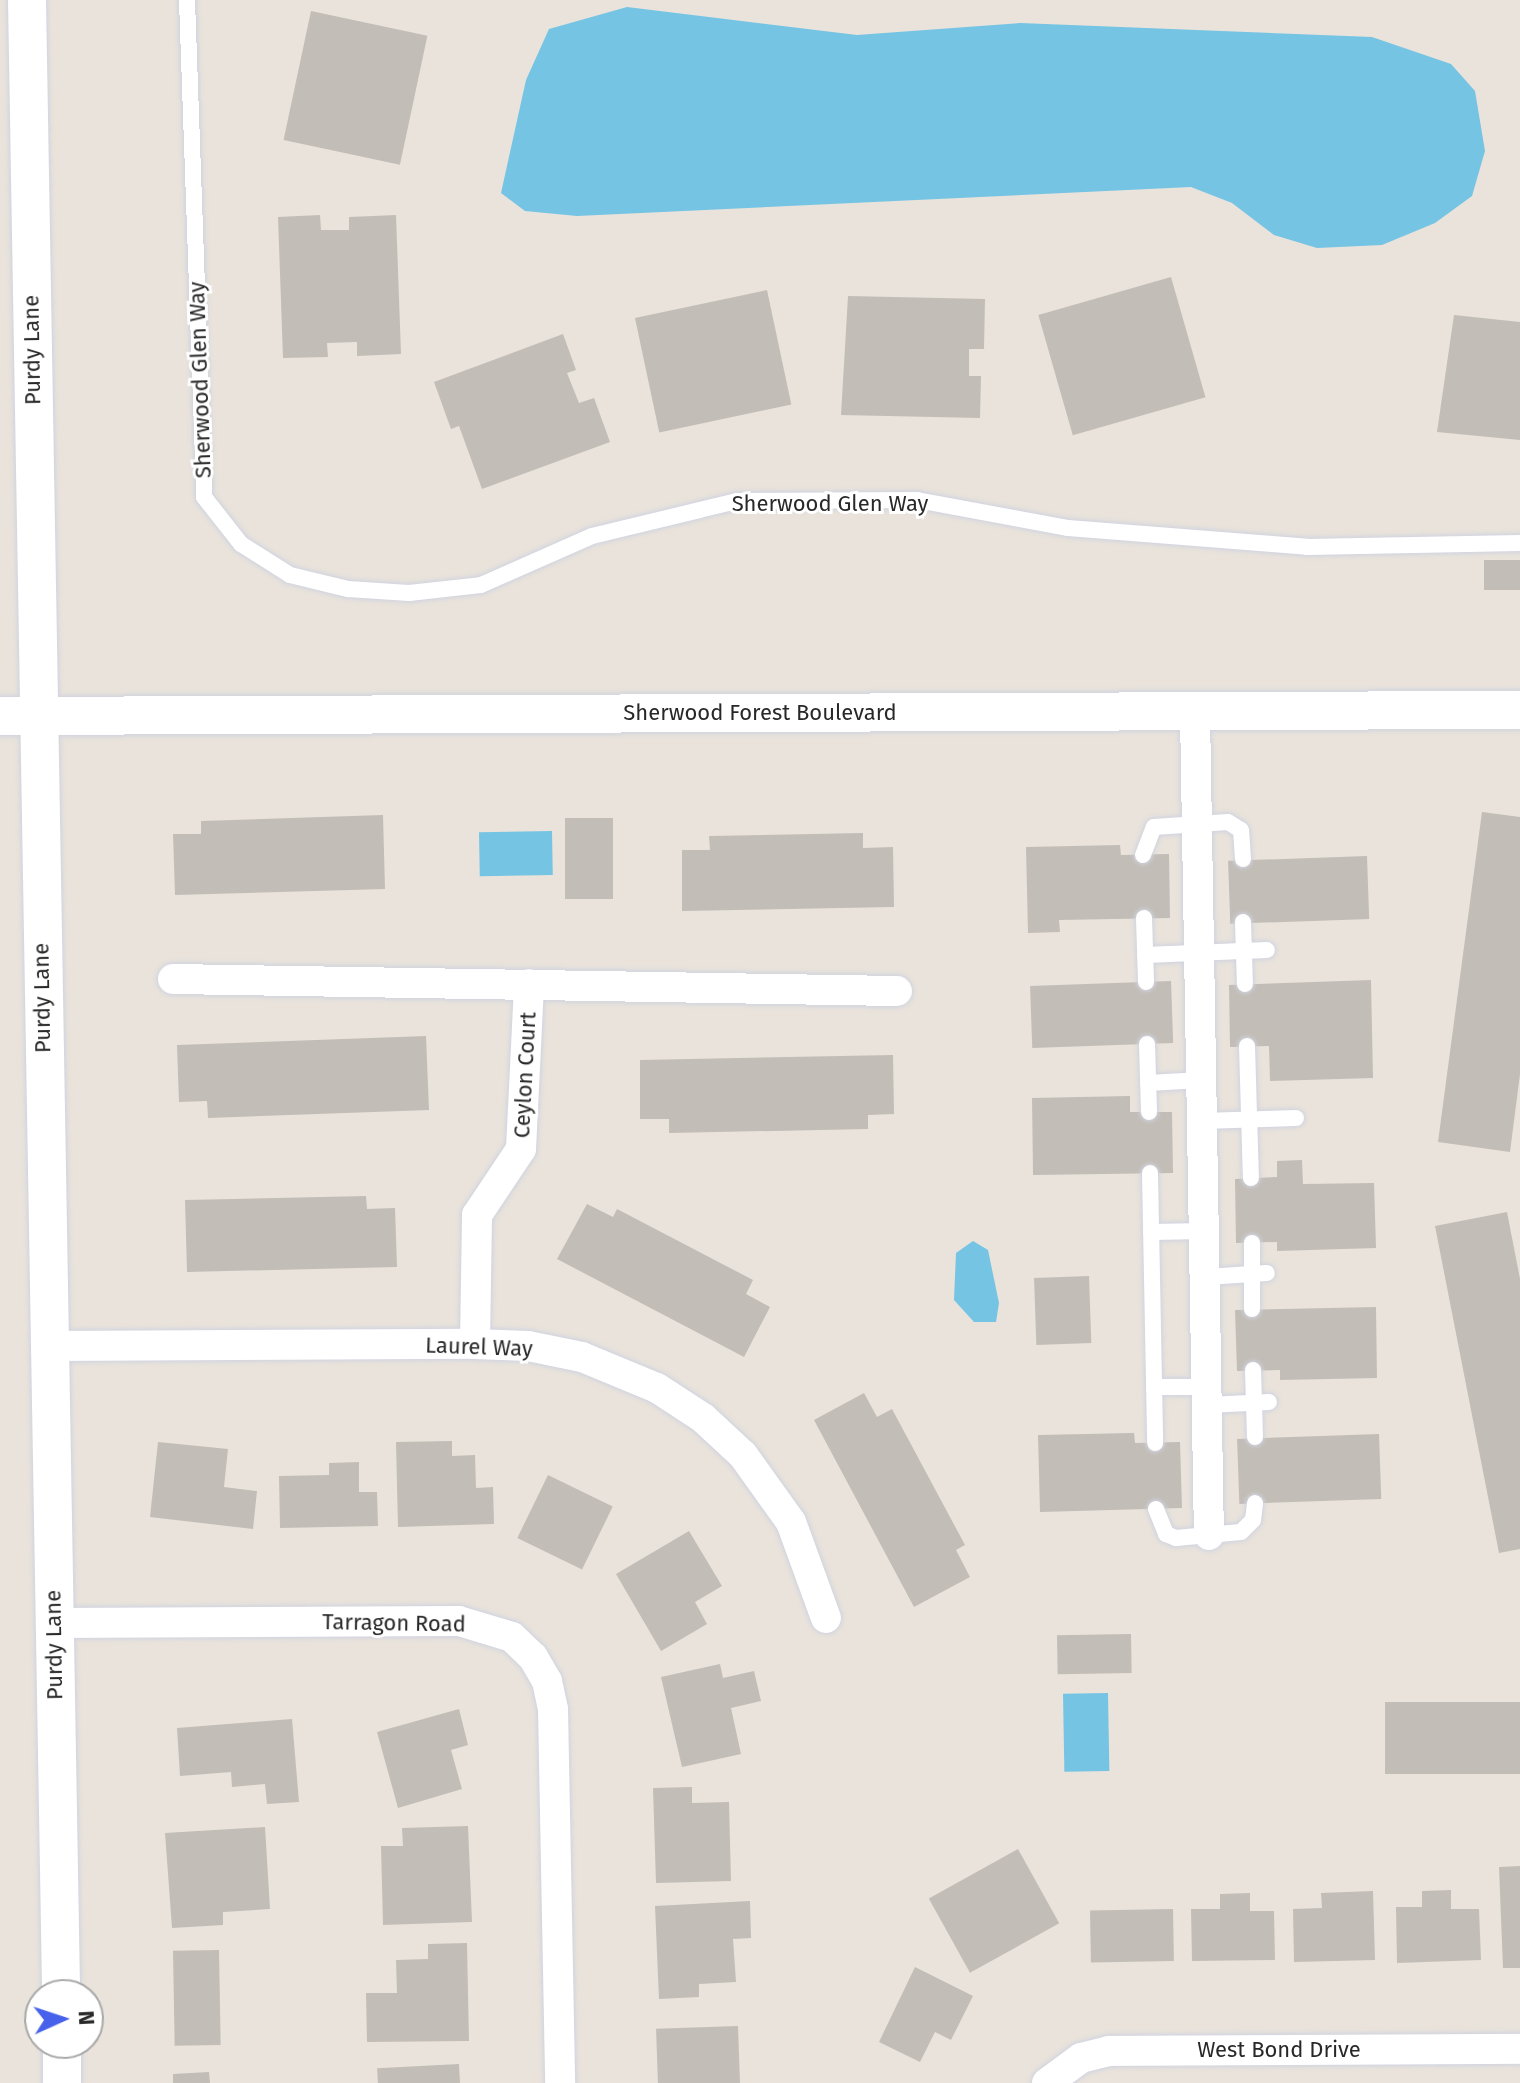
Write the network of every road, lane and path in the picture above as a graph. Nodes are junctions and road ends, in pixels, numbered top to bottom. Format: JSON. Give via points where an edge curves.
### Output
{"nodes":[{"id":1,"x":27,"y":0,"type":"edge"},
{"id":2,"x":187,"y":0,"type":"edge"},
{"id":3,"x":1520,"y":543,"type":"edge"},
{"id":4,"x":1520,"y":710,"type":"edge"},
{"id":5,"x":1195,"y":712,"type":"junction"},
{"id":6,"x":18,"y":716,"type":"edge"},
{"id":7,"x":1197,"y":823,"type":"junction"},
{"id":8,"x":1143,"y":855,"type":"dead end"},
{"id":9,"x":1243,"y":859,"type":"dead end"},
{"id":10,"x":1144,"y":918,"type":"dead end"},
{"id":11,"x":1243,"y":922,"type":"dead end"},
{"id":12,"x":1267,"y":950,"type":"dead end"},
{"id":13,"x":1244,"y":952,"type":"junction"},
{"id":14,"x":1200,"y":954,"type":"junction"},
{"id":15,"x":1145,"y":955,"type":"junction"},
{"id":16,"x":173,"y":979,"type":"dead end"},
{"id":17,"x":1146,"y":982,"type":"dead end"},
{"id":18,"x":529,"y":984,"type":"junction"},
{"id":19,"x":1245,"y":984,"type":"dead end"},
{"id":20,"x":897,"y":991,"type":"dead end"},
{"id":21,"x":1147,"y":1044,"type":"dead end"},
{"id":22,"x":1247,"y":1046,"type":"dead end"},
{"id":23,"x":1202,"y":1080,"type":"junction"},
{"id":24,"x":1148,"y":1083,"type":"junction"},
{"id":25,"x":1149,"y":1112,"type":"dead end"},
{"id":26,"x":1296,"y":1118,"type":"dead end"},
{"id":27,"x":1249,"y":1120,"type":"junction"},
{"id":28,"x":1203,"y":1121,"type":"junction"},
{"id":29,"x":1150,"y":1173,"type":"dead end"},
{"id":30,"x":1251,"y":1178,"type":"dead end"},
{"id":31,"x":1205,"y":1231,"type":"junction"},
{"id":32,"x":1151,"y":1232,"type":"junction"},
{"id":33,"x":1252,"y":1243,"type":"dead end"},
{"id":34,"x":1260,"y":1274,"type":"junction"},
{"id":35,"x":1206,"y":1277,"type":"junction"},
{"id":36,"x":1252,"y":1309,"type":"dead end"},
{"id":37,"x":475,"y":1344,"type":"junction"},
{"id":38,"x":48,"y":1346,"type":"junction"},
{"id":39,"x":1253,"y":1370,"type":"dead end"},
{"id":40,"x":1154,"y":1387,"type":"junction"},
{"id":41,"x":1207,"y":1396,"type":"junction"},
{"id":42,"x":1261,"y":1402,"type":"junction"},
{"id":43,"x":1255,"y":1437,"type":"dead end"},
{"id":44,"x":1155,"y":1443,"type":"dead end"},
{"id":45,"x":1255,"y":1503,"type":"dead end"},
{"id":46,"x":1156,"y":1509,"type":"dead end"},
{"id":47,"x":1209,"y":1535,"type":"junction"},
{"id":48,"x":826,"y":1618,"type":"dead end"},
{"id":49,"x":54,"y":1623,"type":"junction"},
{"id":50,"x":61,"y":1979,"type":"edge"},
{"id":51,"x":1520,"y":2049,"type":"edge"},
{"id":52,"x":62,"y":2059,"type":"edge"},
{"id":53,"x":62,"y":2083,"type":"edge"},
{"id":54,"x":560,"y":2083,"type":"edge"},
{"id":55,"x":1047,"y":2083,"type":"edge"}],
"edges":[{"from":1,"to":6,"type":"street","name":"Purdy Lane"},
{"from":2,"to":3,"type":"lane","name":"Sherwood Glen Way","via":[[204,497],[241,544],[290,575],[348,589],[409,593],[481,585],[592,536],[737,501],[917,500],[1068,528],[1307,547]]},
{"from":4,"to":5,"type":"street","name":"Sherwood Forest Boulevard"},
{"from":5,"to":6,"type":"street","name":"Sherwood Forest Boulevard"},
{"from":5,"to":7,"type":"street"},
{"from":6,"to":38,"type":"street","name":"Purdy Lane"},
{"from":7,"to":8,"type":"lane","via":[[1154,827]]},
{"from":7,"to":9,"type":"lane","via":[[1228,822],[1241,830]]},
{"from":7,"to":14,"type":"street"},
{"from":10,"to":15,"type":"lane"},
{"from":11,"to":13,"type":"lane"},
{"from":12,"to":13,"type":"lane"},
{"from":13,"to":14,"type":"lane"},
{"from":13,"to":19,"type":"lane"},
{"from":14,"to":15,"type":"lane"},
{"from":14,"to":23,"type":"street"},
{"from":15,"to":17,"type":"lane"},
{"from":16,"to":18,"type":"street","name":"Ceylon Court"},
{"from":18,"to":20,"type":"street","name":"Ceylon Court"},
{"from":18,"to":37,"type":"street","name":"Ceylon Court","via":[[521,1149],[477,1215]]},
{"from":21,"to":24,"type":"lane"},
{"from":22,"to":27,"type":"lane"},
{"from":23,"to":24,"type":"lane"},
{"from":23,"to":28,"type":"street"},
{"from":24,"to":25,"type":"lane"},
{"from":26,"to":27,"type":"lane"},
{"from":27,"to":28,"type":"lane"},
{"from":27,"to":30,"type":"lane"},
{"from":28,"to":31,"type":"street"},
{"from":29,"to":32,"type":"lane"},
{"from":31,"to":32,"type":"lane"},
{"from":31,"to":35,"type":"street"},
{"from":32,"to":40,"type":"lane"},
{"from":33,"to":34,"type":"lane"},
{"from":34,"to":35,"type":"lane"},
{"from":34,"to":36,"type":"lane"},
{"from":35,"to":41,"type":"street"},
{"from":37,"to":38,"type":"street","name":"Laurel Way"},
{"from":37,"to":48,"type":"street","name":"Laurel Way","via":[[528,1346],[582,1357],[657,1388],[703,1418],[743,1455],[791,1522]]},
{"from":38,"to":49,"type":"street","name":"Purdy Lane"},
{"from":39,"to":42,"type":"lane"},
{"from":40,"to":41,"type":"lane"},
{"from":40,"to":44,"type":"lane"},
{"from":41,"to":42,"type":"lane"},
{"from":41,"to":47,"type":"street"},
{"from":42,"to":43,"type":"lane"},
{"from":45,"to":47,"type":"lane","via":[[1253,1520],[1241,1532]]},
{"from":46,"to":47,"type":"lane","via":[[1166,1534]]},
{"from":49,"to":50,"type":"street","name":"Purdy Lane"},
{"from":49,"to":54,"type":"street","name":"Tarragon Road","via":[[459,1621],[512,1637],[540,1669],[553,1709]]},
{"from":51,"to":55,"type":"street","name":"West Bond Drive","via":[[1109,2051],[1081,2058]]},
{"from":52,"to":53,"type":"street"}]}
